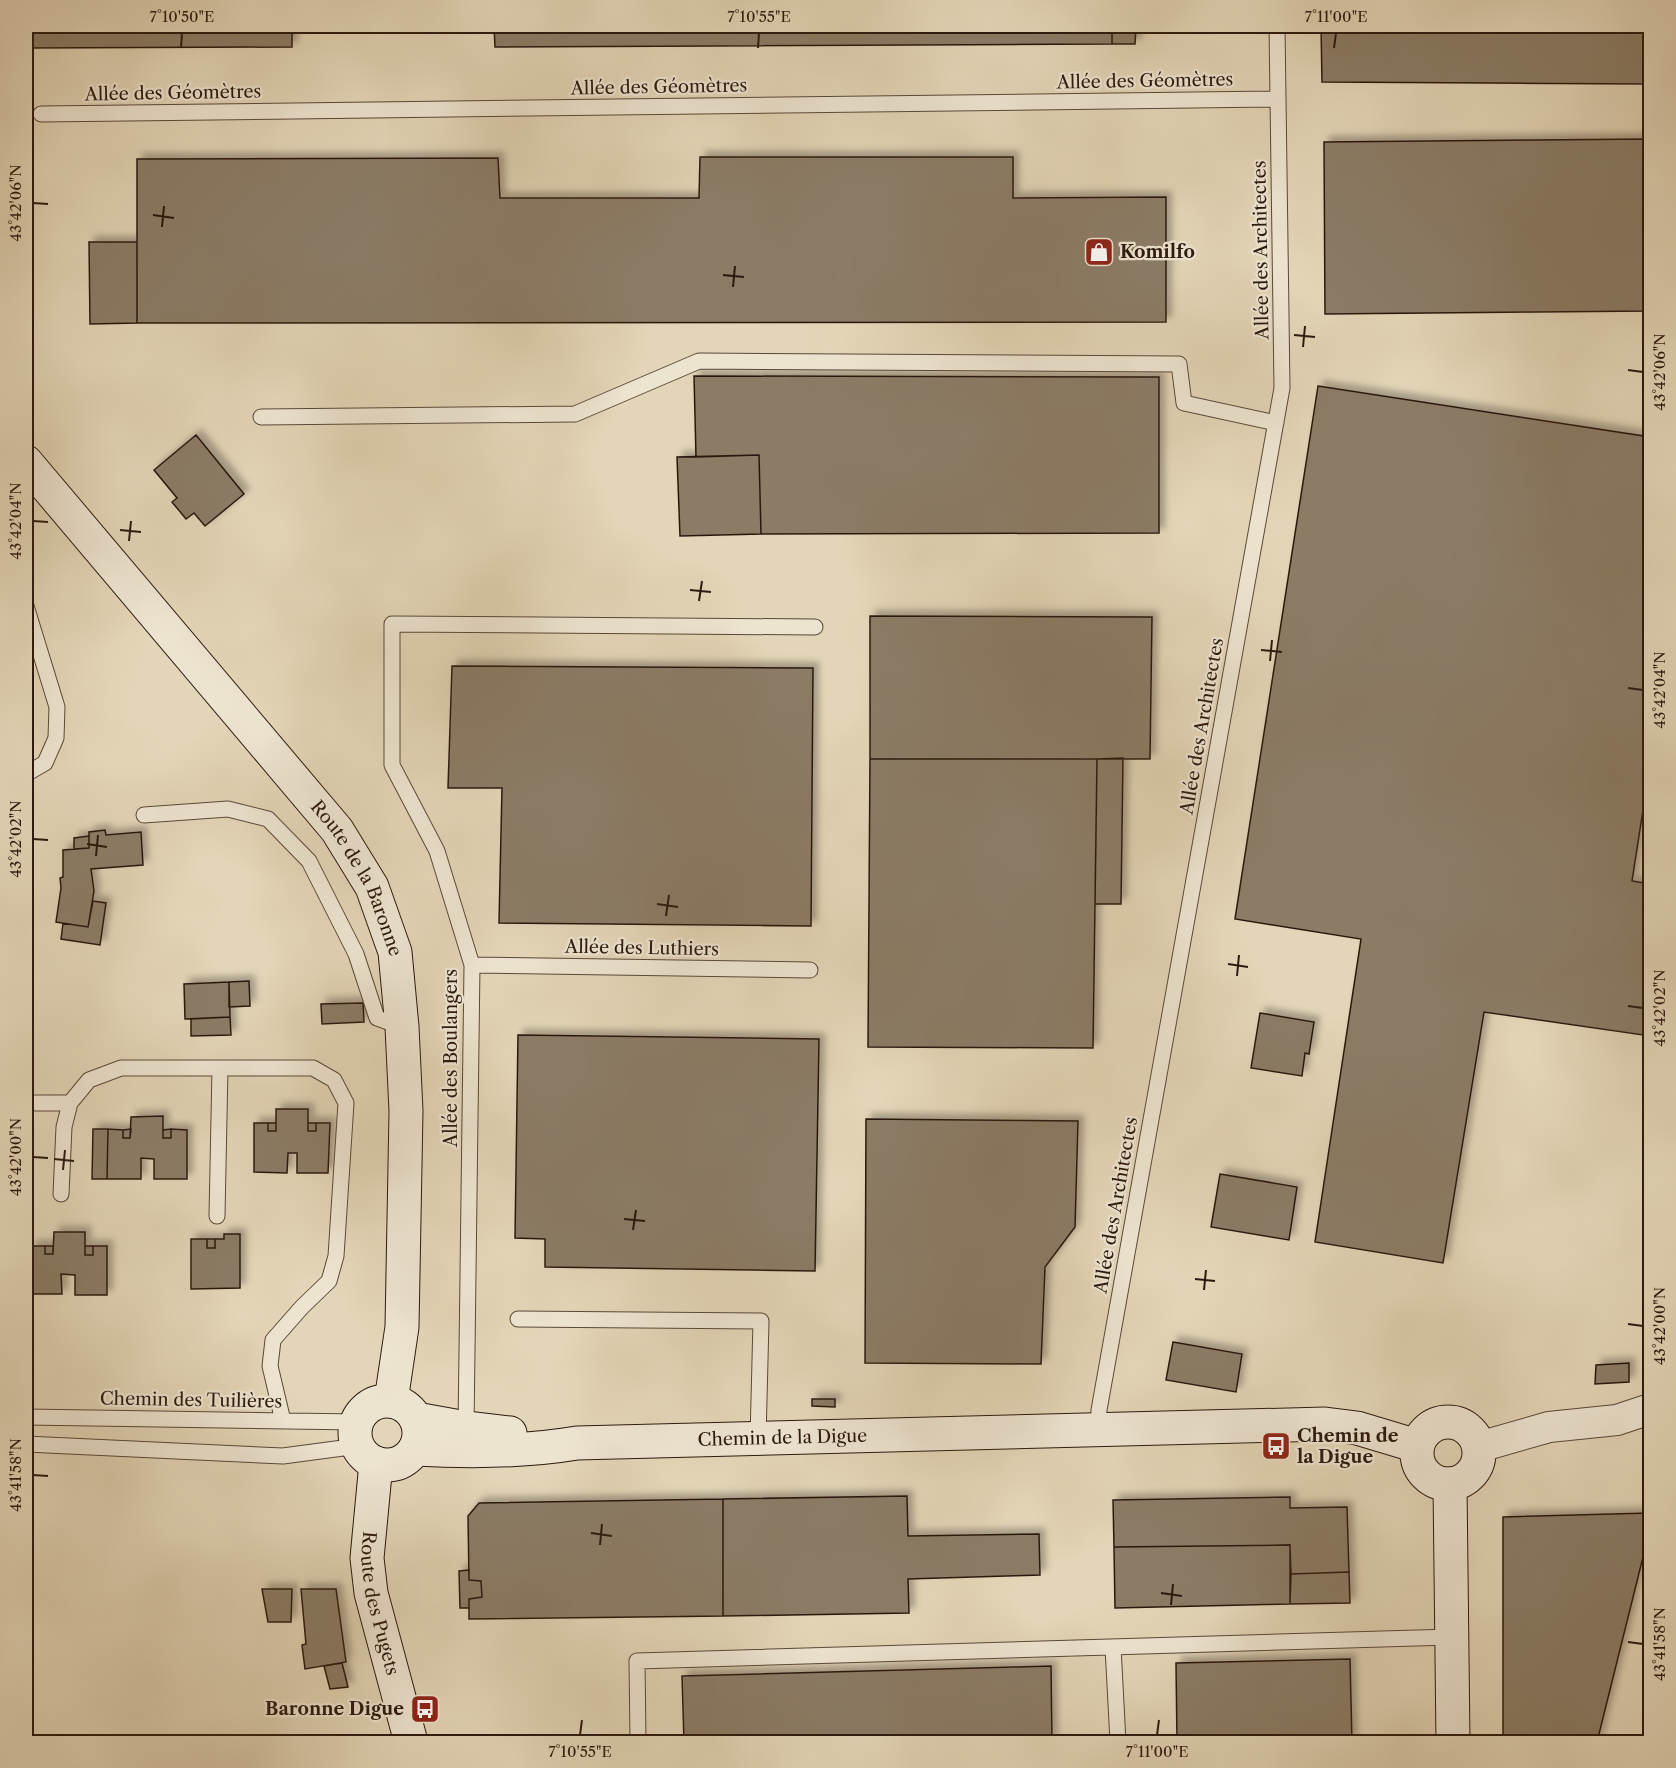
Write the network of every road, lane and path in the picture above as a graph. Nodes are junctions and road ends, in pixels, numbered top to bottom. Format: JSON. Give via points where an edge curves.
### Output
{"nodes":[{"id":1,"x":1277,"y":26,"type":"edge"},
{"id":2,"x":1278,"y":99,"type":"junction"},
{"id":3,"x":41,"y":114,"type":"dead end"},
{"id":4,"x":261,"y":417,"type":"dead end"},
{"id":5,"x":1276,"y":423,"type":"junction"},
{"id":6,"x":28,"y":473,"type":"edge"},
{"id":7,"x":26,"y":606,"type":"edge"},
{"id":8,"x":815,"y":627,"type":"dead end"},
{"id":9,"x":26,"y":774,"type":"edge"},
{"id":10,"x":144,"y":815,"type":"dead end"},
{"id":11,"x":472,"y":965,"type":"junction"},
{"id":12,"x":810,"y":970,"type":"dead end"},
{"id":13,"x":402,"y":1027,"type":"junction"},
{"id":14,"x":220,"y":1068,"type":"junction"},
{"id":15,"x":26,"y":1103,"type":"edge"},
{"id":16,"x":70,"y":1103,"type":"junction"},
{"id":17,"x":61,"y":1194,"type":"dead end"},
{"id":18,"x":217,"y":1216,"type":"dead end"},
{"id":19,"x":518,"y":1319,"type":"dead end"},
{"id":20,"x":1650,"y":1409,"type":"edge"},
{"id":21,"x":26,"y":1417,"type":"edge"},
{"id":22,"x":284,"y":1421,"type":"junction"},
{"id":23,"x":407,"y":1423,"type":"junction"},
{"id":24,"x":466,"y":1428,"type":"junction"},
{"id":25,"x":1098,"y":1429,"type":"junction"},
{"id":26,"x":758,"y":1439,"type":"junction"},
{"id":27,"x":577,"y":1443,"type":"junction"},
{"id":28,"x":26,"y":1444,"type":"edge"},
{"id":29,"x":363,"y":1444,"type":"junction"},
{"id":30,"x":1417,"y":1446,"type":"junction"},
{"id":31,"x":1479,"y":1447,"type":"junction"},
{"id":32,"x":1450,"y":1484,"type":"junction"},
{"id":33,"x":1451,"y":1637,"type":"junction"},
{"id":34,"x":1113,"y":1647,"type":"junction"},
{"id":35,"x":411,"y":1743,"type":"edge"},
{"id":36,"x":638,"y":1743,"type":"edge"},
{"id":37,"x":1118,"y":1743,"type":"edge"},
{"id":38,"x":1453,"y":1743,"type":"edge"}],
"edges":[{"from":1,"to":2,"type":"lane","name":"Allée des Architectes"},
{"from":2,"to":3,"type":"lane","name":"Allée des Géomètres"},
{"from":2,"to":5,"type":"lane","name":"Allée des Architectes","via":[[1282,388]]},
{"from":4,"to":5,"type":"lane","via":[[575,414],[699,361],[711,361],[1179,364],[1184,402]]},
{"from":5,"to":25,"type":"lane","name":"Allée des Architectes"},
{"from":6,"to":13,"type":"main road","name":"Route de la Baronne","via":[[337,830],[372,887],[394,952]]},
{"from":7,"to":9,"type":"lane","via":[[57,707],[56,738],[45,763]]},
{"from":8,"to":11,"type":"lane","name":"Allée des Boulangers","via":[[392,624],[392,765],[437,851]]},
{"from":10,"to":13,"type":"lane","via":[[228,809],[268,819],[309,861],[356,954],[377,1018]]},
{"from":11,"to":12,"type":"lane","name":"Allée des Luthiers"},
{"from":11,"to":24,"type":"lane","name":"Allée des Boulangers"},
{"from":13,"to":23,"type":"main road","name":"Route de la Baronne","via":[[406,1111],[402,1327]]},
{"from":14,"to":16,"type":"lane","via":[[121,1068],[89,1080]]},
{"from":14,"to":18,"type":"lane"},
{"from":14,"to":22,"type":"lane","via":[[314,1068],[334,1080],[346,1103],[336,1256],[329,1281],[273,1340],[270,1366]]},
{"from":15,"to":16,"type":"lane"},
{"from":16,"to":17,"type":"lane","via":[[64,1127]]},
{"from":19,"to":26,"type":"lane","via":[[761,1322]]},
{"from":20,"to":31,"type":"street","via":[[1617,1420],[1549,1427]]},
{"from":21,"to":22,"type":"lane","name":"Chemin des Tuilières"},
{"from":22,"to":29,"type":"lane","name":"Chemin des Tuilières"},
{"from":23,"to":24,"type":"main road","name":"Chemin de la Digue"},
{"from":23,"to":27,"type":"main road","name":"Chemin de la Digue","via":[[464,1452],[543,1449]]},
{"from":23,"to":29,"type":"main road","via":[[371,1405],[362,1412]]},
{"from":23,"to":29,"type":"main road","via":[[408,1458],[398,1464],[387,1465]]},
{"from":24,"to":27,"type":"main road","name":"Chemin de la Digue"},
{"from":25,"to":26,"type":"main road","name":"Chemin de la Digue"},
{"from":25,"to":30,"type":"main road","name":"Chemin de la Digue","via":[[1325,1424],[1357,1428]]},
{"from":26,"to":27,"type":"main road","name":"Chemin de la Digue"},
{"from":28,"to":29,"type":"lane","via":[[283,1456]]},
{"from":29,"to":35,"type":"main road","name":"Route des Pugets","via":[[371,1593]]},
{"from":30,"to":31,"type":"main road","via":[[1430,1426],[1448,1422],[1466,1426]]},
{"from":30,"to":32,"type":"main road","via":[[1420,1469],[1438,1483]]},
{"from":31,"to":32,"type":"main road","via":[[1479,1460],[1473,1472],[1463,1481]]},
{"from":32,"to":33,"type":"main road"},
{"from":33,"to":34,"type":"lane"},
{"from":33,"to":38,"type":"main road"},
{"from":34,"to":36,"type":"lane","via":[[637,1661]]},
{"from":34,"to":37,"type":"lane"}]}
